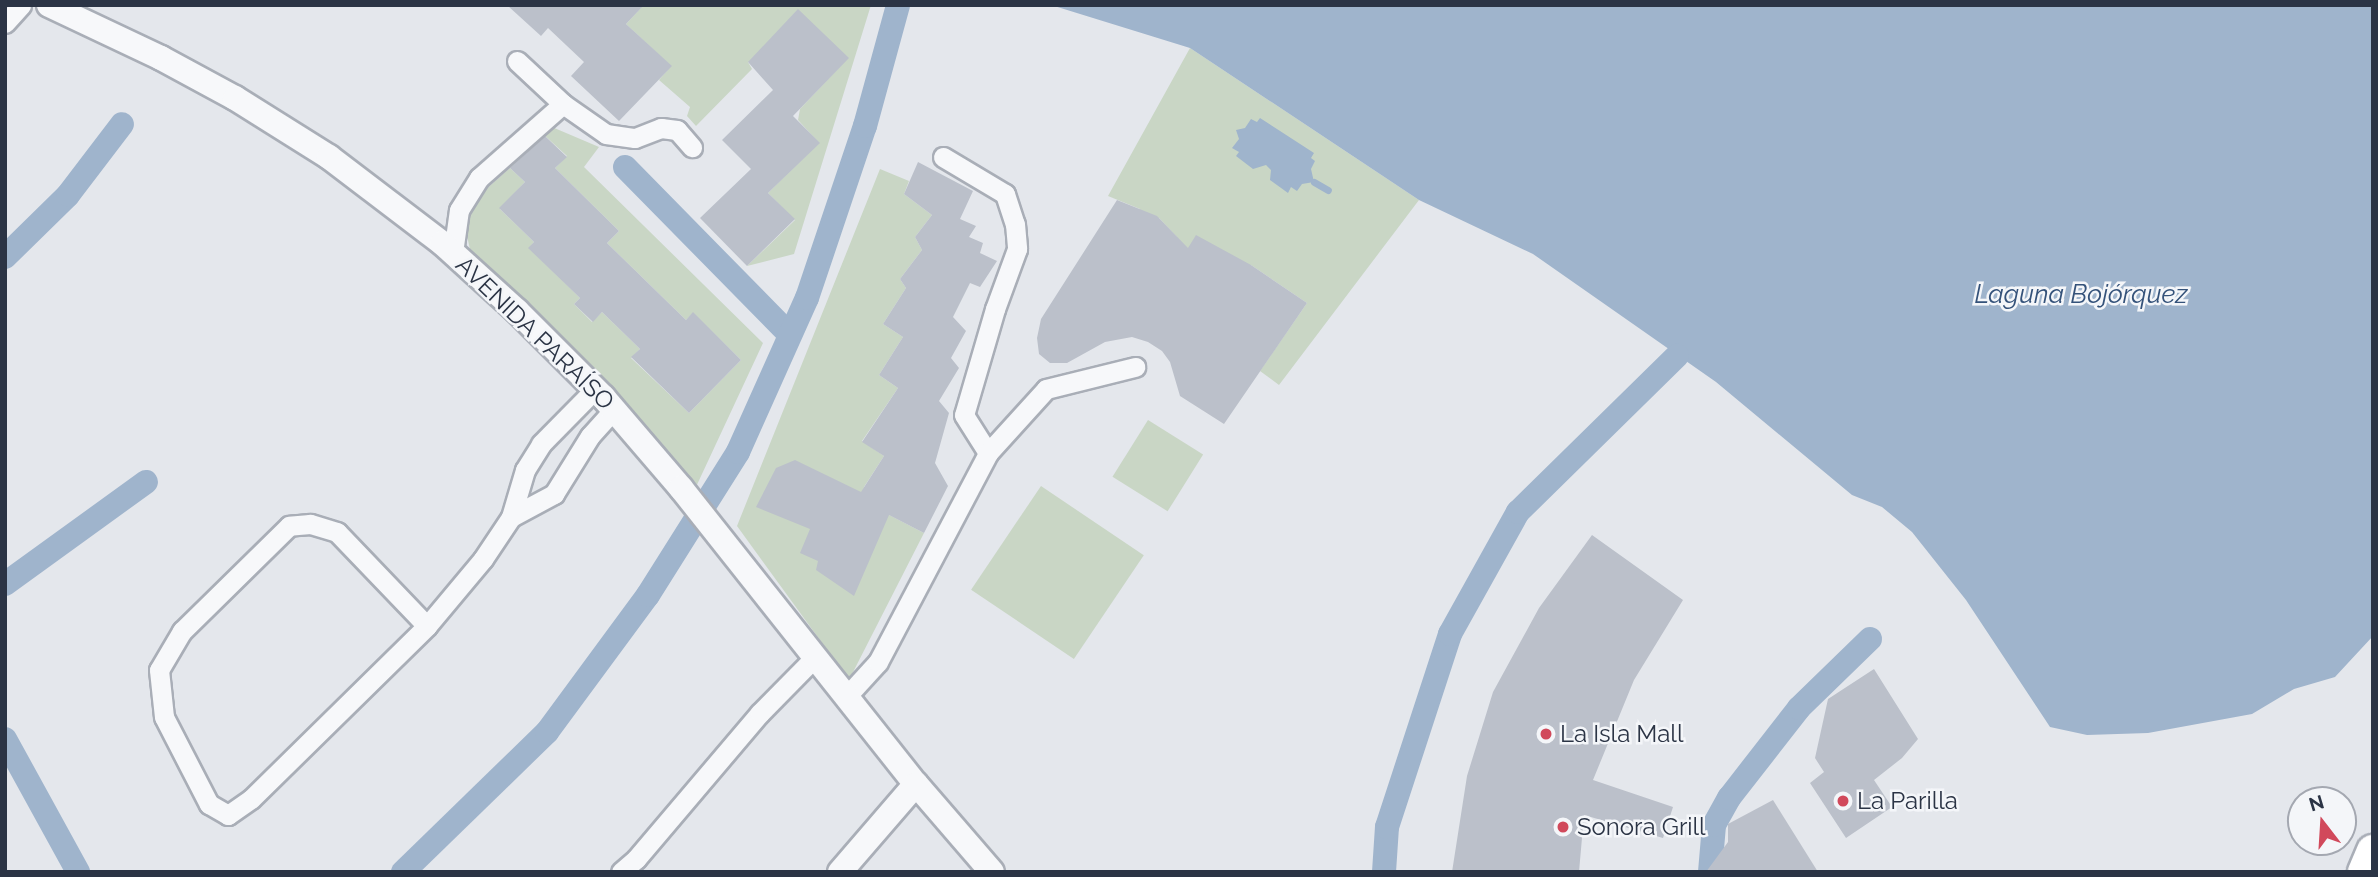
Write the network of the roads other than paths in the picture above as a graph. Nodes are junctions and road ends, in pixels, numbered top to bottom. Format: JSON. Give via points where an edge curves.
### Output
{"nodes":[{"id":1,"x":21,"y":5,"type":"edge"},
{"id":2,"x":49,"y":5,"type":"edge"},
{"id":3,"x":5,"y":23,"type":"edge"},
{"id":4,"x":517,"y":61,"type":"dead end"},
{"id":5,"x":564,"y":104,"type":"junction"},
{"id":6,"x":692,"y":147,"type":"dead end"},
{"id":7,"x":943,"y":157,"type":"dead end"},
{"id":8,"x":453,"y":253,"type":"junction"},
{"id":9,"x":1135,"y":367,"type":"dead end"},
{"id":10,"x":595,"y":389,"type":"junction"},
{"id":11,"x":614,"y":409,"type":"junction"},
{"id":12,"x":988,"y":453,"type":"junction"},
{"id":13,"x":512,"y":517,"type":"junction"},
{"id":14,"x":427,"y":626,"type":"junction"},
{"id":15,"x":815,"y":657,"type":"junction"},
{"id":16,"x":846,"y":697,"type":"junction"},
{"id":17,"x":916,"y":784,"type":"junction"},
{"id":18,"x":2373,"y":851,"type":"edge"},
{"id":19,"x":621,"y":872,"type":"edge"},
{"id":20,"x":840,"y":872,"type":"edge"},
{"id":21,"x":992,"y":872,"type":"edge"},
{"id":22,"x":2364,"y":872,"type":"edge"}],
"edges":[{"from":1,"to":3,"type":"street"},
{"from":2,"to":8,"type":"street","name":"AVENIDA PARAÍSO","via":[[235,98],[329,157]]},
{"from":4,"to":5,"type":"street"},
{"from":5,"to":6,"type":"street","via":[[606,134],[635,138],[661,128],[677,130]]},
{"from":5,"to":8,"type":"street","via":[[480,178],[459,210]]},
{"from":7,"to":12,"type":"street","via":[[1005,194],[1015,224],[1017,249],[964,415]]},
{"from":8,"to":10,"type":"street","name":"AVENIDA PARAÍSO"},
{"from":9,"to":12,"type":"street","via":[[1046,388]]},
{"from":10,"to":11,"type":"street","name":"AVENIDA PARAÍSO"},
{"from":10,"to":13,"type":"street","via":[[541,443],[525,470]]},
{"from":11,"to":13,"type":"street","via":[[590,436],[554,494]]},
{"from":11,"to":15,"type":"street","name":"AVENIDA PARAÍSO"},
{"from":12,"to":16,"type":"street","via":[[877,662]]},
{"from":13,"to":14,"type":"street","via":[[484,559]]},
{"from":14,"to":14,"type":"street","via":[[251,799],[228,815],[209,804],[164,717],[159,670],[182,631],[289,526],[310,524],[337,532]]},
{"from":15,"to":16,"type":"street","name":"AVENIDA PARAÍSO"},
{"from":15,"to":19,"type":"street"},
{"from":16,"to":17,"type":"street","name":"AVENIDA PARAÍSO"},
{"from":17,"to":20,"type":"street"},
{"from":17,"to":21,"type":"street","name":"AVENIDA PARAÍSO"},
{"from":18,"to":22,"type":"main road"}]}
